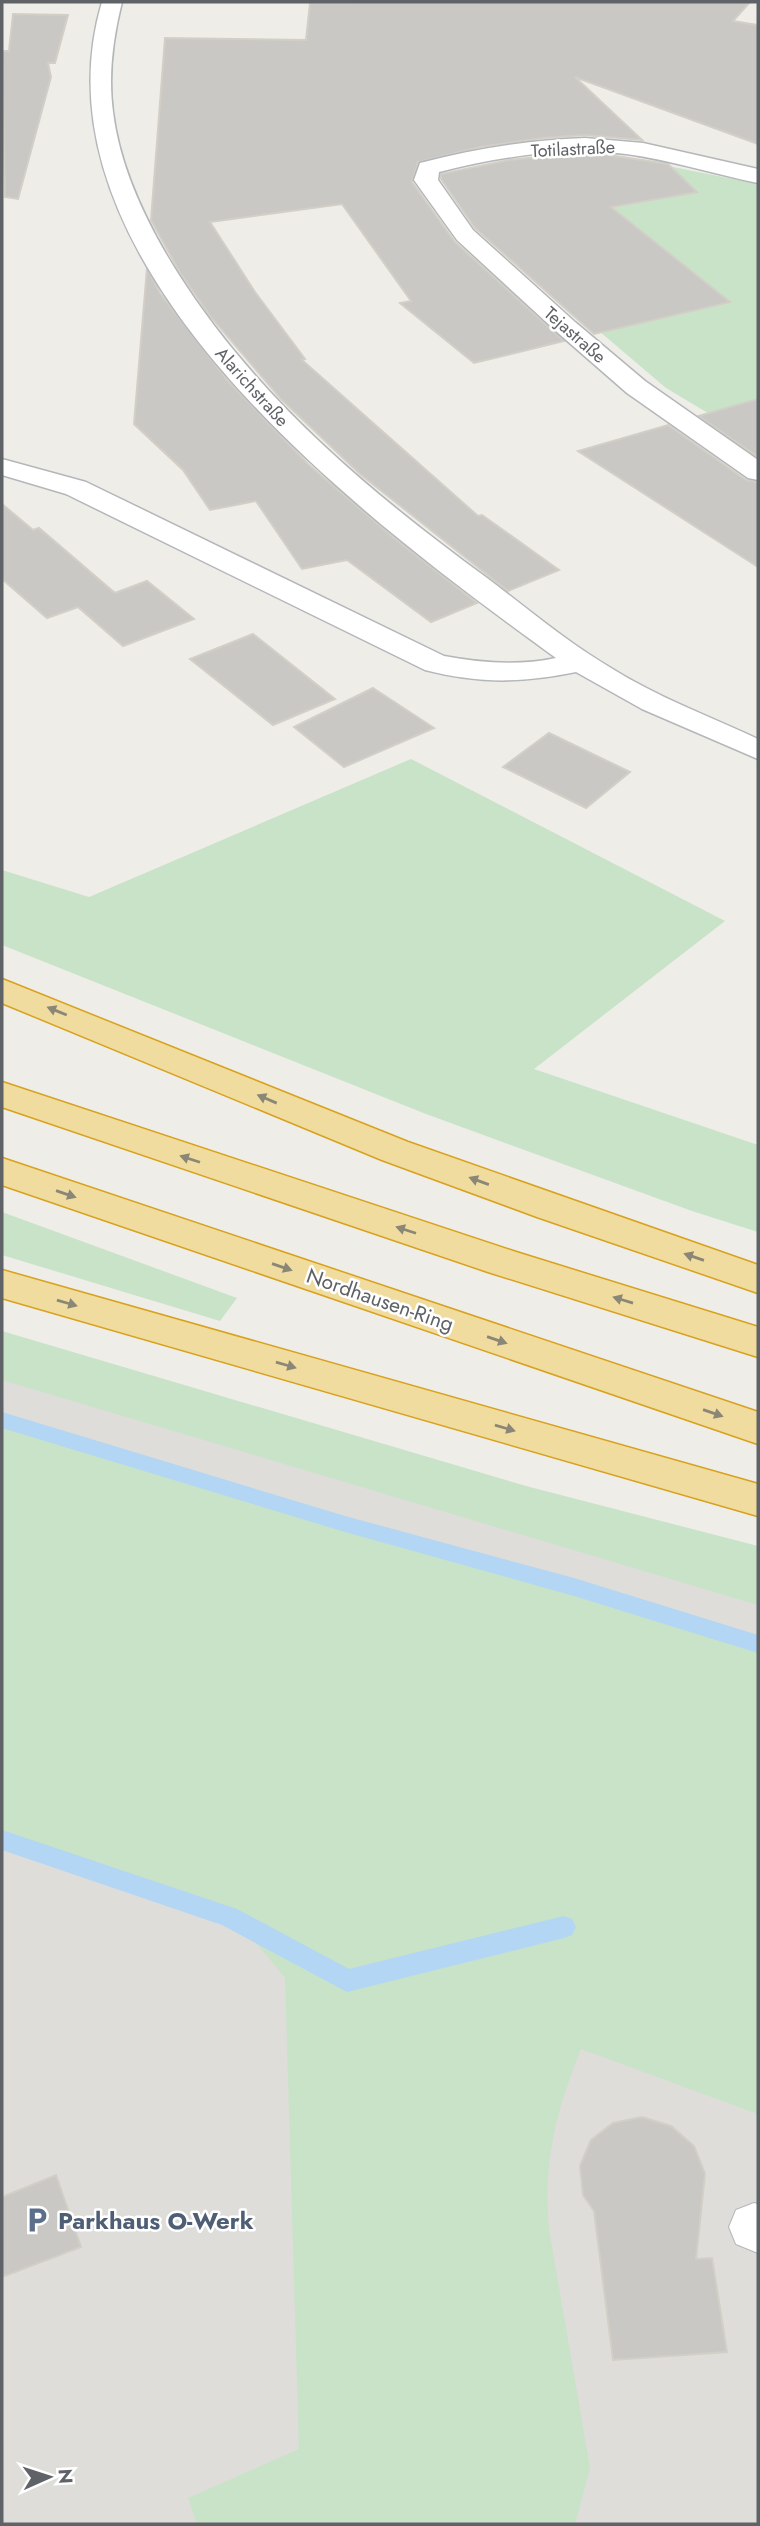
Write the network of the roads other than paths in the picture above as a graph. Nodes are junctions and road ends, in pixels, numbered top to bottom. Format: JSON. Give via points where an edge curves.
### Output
{"nodes":[{"id":1,"x":112,"y":2,"type":"edge"},
{"id":2,"x":428,"y":168,"type":"joint"},
{"id":3,"x":758,"y":176,"type":"edge"},
{"id":4,"x":2,"y":467,"type":"edge"},
{"id":5,"x":758,"y":472,"type":"edge"},
{"id":6,"x":582,"y":662,"type":"junction"},
{"id":7,"x":758,"y":750,"type":"edge"},
{"id":8,"x":2,"y":990,"type":"edge"},
{"id":9,"x":2,"y":1094,"type":"edge"},
{"id":10,"x":2,"y":1171,"type":"edge"},
{"id":11,"x":758,"y":1279,"type":"edge"},
{"id":12,"x":2,"y":1284,"type":"edge"},
{"id":13,"x":758,"y":1342,"type":"edge"},
{"id":14,"x":758,"y":1429,"type":"edge"},
{"id":15,"x":758,"y":1500,"type":"edge"}],
"edges":[{"from":1,"to":6,"type":"street","name":"Alarichstraße","via":[[100,91],[113,163],[133,216],[202,331],[309,449],[391,523]]},
{"from":2,"to":3,"type":"street","name":"Totilastraße","via":[[515,152],[603,145]]},
{"from":2,"to":5,"type":"street","name":"Tejastraße","via":[[426,180],[441,204],[497,266],[636,387]]},
{"from":4,"to":6,"type":"street","via":[[76,488],[436,664],[475,671],[533,672]]},
{"from":6,"to":7,"type":"street","name":"Alarichstraße","via":[[618,685]]},
{"from":11,"to":8,"type":"highway","one_way":true,"via":[[344,1131]]},
{"from":13,"to":9,"type":"highway","one_way":true,"via":[[489,1258]]},
{"from":10,"to":14,"type":"highway","name":"Nordhausen-Ring","one_way":true},
{"from":12,"to":15,"type":"highway","one_way":true}]}
